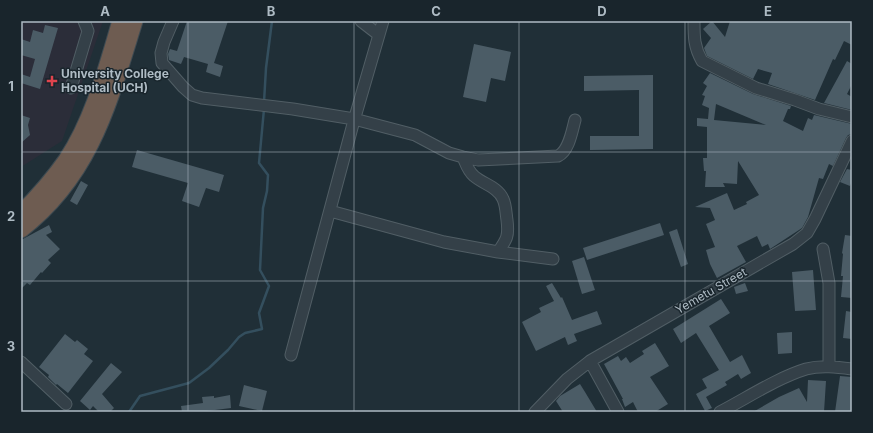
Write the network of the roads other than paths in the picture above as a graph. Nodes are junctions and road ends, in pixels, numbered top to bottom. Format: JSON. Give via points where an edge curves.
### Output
{"nodes":[{"id":1,"x":84,"y":21,"type":"edge"},
{"id":2,"x":121,"y":21,"type":"edge"},
{"id":3,"x":134,"y":21,"type":"edge"},
{"id":4,"x":173,"y":21,"type":"edge"},
{"id":5,"x":361,"y":21,"type":"edge"},
{"id":6,"x":383,"y":21,"type":"edge"},
{"id":7,"x":694,"y":21,"type":"edge"},
{"id":8,"x":379,"y":35,"type":"junction"},
{"id":9,"x":111,"y":74,"type":"junction"},
{"id":10,"x":71,"y":88,"type":"dead end"},
{"id":11,"x":852,"y":117,"type":"edge"},
{"id":12,"x":354,"y":119,"type":"junction"},
{"id":13,"x":576,"y":120,"type":"dead end"},
{"id":14,"x":852,"y":141,"type":"edge"},
{"id":15,"x":463,"y":157,"type":"junction"},
{"id":16,"x":330,"y":211,"type":"junction"},
{"id":17,"x":21,"y":214,"type":"edge"},
{"id":18,"x":21,"y":229,"type":"edge"},
{"id":19,"x":823,"y":249,"type":"dead end"},
{"id":20,"x":498,"y":252,"type":"junction"},
{"id":21,"x":553,"y":259,"type":"dead end"},
{"id":22,"x":291,"y":355,"type":"dead end"},
{"id":23,"x":590,"y":361,"type":"junction"},
{"id":24,"x":21,"y":362,"type":"edge"},
{"id":25,"x":829,"y":366,"type":"junction"},
{"id":26,"x":852,"y":369,"type":"edge"},
{"id":27,"x":66,"y":404,"type":"dead end"},
{"id":28,"x":535,"y":412,"type":"edge"},
{"id":29,"x":618,"y":412,"type":"edge"},
{"id":30,"x":720,"y":412,"type":"edge"}],
"edges":[{"from":1,"to":10,"type":"street","via":[[88,31]]},
{"from":2,"to":9,"type":"highway"},
{"from":3,"to":9,"type":"highway"},
{"from":4,"to":12,"type":"street","via":[[161,53],[162,63],[192,95]]},
{"from":5,"to":8,"type":"street"},
{"from":6,"to":8,"type":"street"},
{"from":7,"to":11,"type":"street","via":[[694,39],[702,61],[756,88]]},
{"from":8,"to":12,"type":"street"},
{"from":9,"to":17,"type":"highway","via":[[68,159],[45,190]]},
{"from":9,"to":18,"type":"highway","via":[[108,102],[79,165],[47,207]]},
{"from":12,"to":15,"type":"street","via":[[415,135],[449,154]]},
{"from":12,"to":16,"type":"street"},
{"from":13,"to":15,"type":"street","via":[[565,150],[558,156],[478,160]]},
{"from":14,"to":23,"type":"street","name":"Yemetu Street","via":[[807,233],[793,244]]},
{"from":15,"to":20,"type":"street","via":[[474,177],[491,186],[505,202],[508,234]]},
{"from":16,"to":20,"type":"street","via":[[444,242]]},
{"from":16,"to":22,"type":"street"},
{"from":19,"to":25,"type":"street","via":[[829,283]]},
{"from":20,"to":21,"type":"street"},
{"from":23,"to":28,"type":"street","name":"Yemetu Street","via":[[567,379]]},
{"from":23,"to":29,"type":"street"},
{"from":24,"to":27,"type":"street"},
{"from":25,"to":26,"type":"street"},
{"from":25,"to":30,"type":"street","via":[[807,369],[783,378]]}]}
